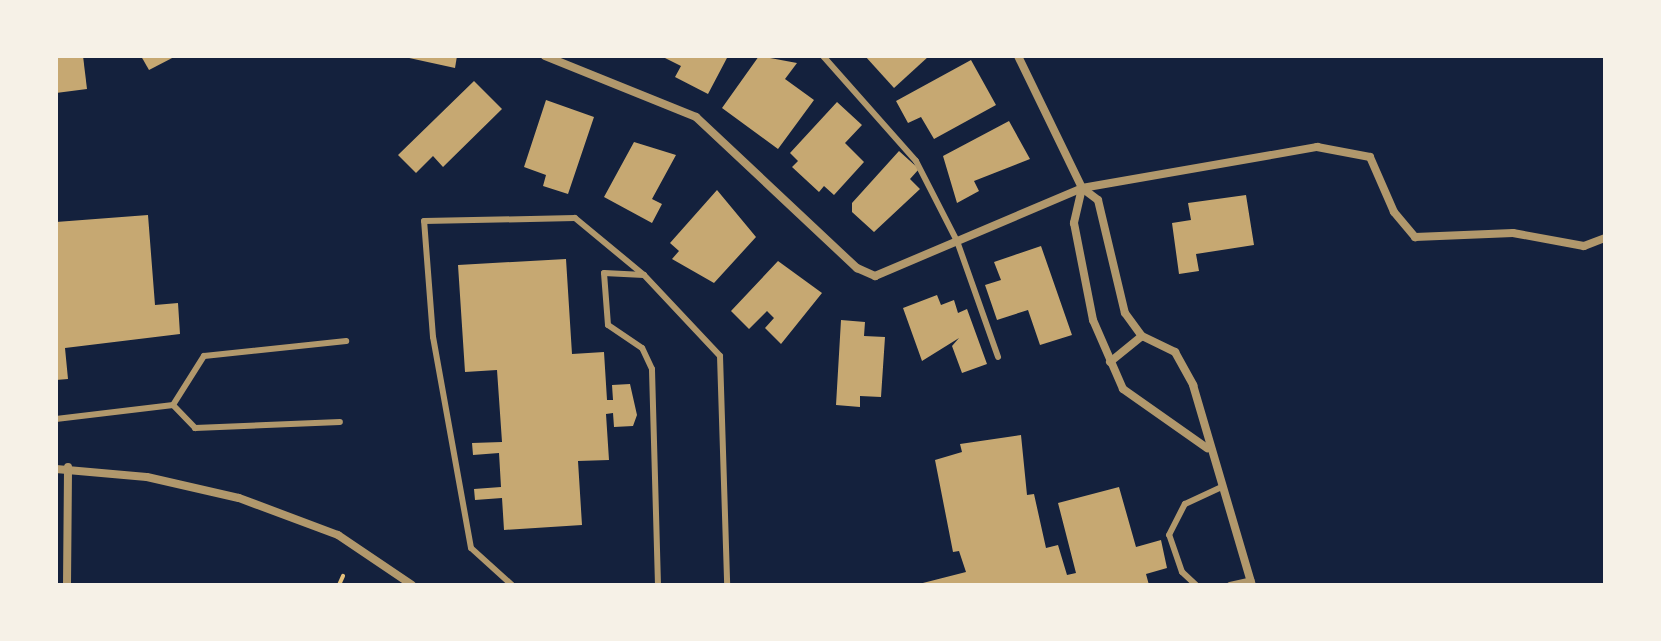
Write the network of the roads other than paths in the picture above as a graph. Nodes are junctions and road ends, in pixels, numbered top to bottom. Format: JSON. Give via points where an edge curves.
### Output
{"nodes":[{"id":1,"x":545,"y":56,"type":"edge"},
{"id":2,"x":823,"y":56,"type":"edge"},
{"id":3,"x":1018,"y":56,"type":"edge"},
{"id":4,"x":1082,"y":188,"type":"junction"},
{"id":5,"x":1605,"y":238,"type":"edge"},
{"id":6,"x":957,"y":241,"type":"junction"},
{"id":7,"x":644,"y":275,"type":"junction"},
{"id":8,"x":1142,"y":336,"type":"junction"},
{"id":9,"x":346,"y":341,"type":"dead end"},
{"id":10,"x":998,"y":357,"type":"dead end"},
{"id":11,"x":1110,"y":362,"type":"junction"},
{"id":12,"x":173,"y":405,"type":"junction"},
{"id":13,"x":56,"y":419,"type":"edge"},
{"id":14,"x":340,"y":422,"type":"dead end"},
{"id":15,"x":1207,"y":448,"type":"junction"},
{"id":16,"x":68,"y":467,"type":"junction"},
{"id":17,"x":56,"y":469,"type":"edge"},
{"id":18,"x":1220,"y":488,"type":"junction"},
{"id":19,"x":1252,"y":582,"type":"edge"},
{"id":20,"x":67,"y":585,"type":"edge"},
{"id":21,"x":412,"y":585,"type":"edge"},
{"id":22,"x":512,"y":585,"type":"edge"},
{"id":23,"x":658,"y":585,"type":"edge"},
{"id":24,"x":727,"y":585,"type":"edge"},
{"id":25,"x":1196,"y":585,"type":"edge"},
{"id":26,"x":1230,"y":585,"type":"edge"}],
"edges":[{"from":1,"to":6,"type":"street","via":[[696,117],[857,268],[875,276]]},
{"from":2,"to":6,"type":"lane","via":[[916,161]]},
{"from":3,"to":4,"type":"street"},
{"from":4,"to":5,"type":"street","via":[[1255,156],[1351,148],[1384,175],[1394,212],[1415,237],[1513,233],[1584,246]]},
{"from":4,"to":6,"type":"street"},
{"from":4,"to":8,"type":"street","via":[[1098,200],[1125,313]]},
{"from":4,"to":11,"type":"street","via":[[1074,223],[1093,320]]},
{"from":6,"to":10,"type":"lane"},
{"from":7,"to":22,"type":"lane","via":[[575,218],[424,221],[433,337],[471,548]]},
{"from":7,"to":23,"type":"lane","via":[[604,273],[608,325],[642,348],[652,369]]},
{"from":7,"to":24,"type":"lane","via":[[720,356]]},
{"from":8,"to":11,"type":"street"},
{"from":8,"to":15,"type":"street","via":[[1175,352],[1193,385]]},
{"from":9,"to":12,"type":"lane","via":[[204,356]]},
{"from":11,"to":15,"type":"street","via":[[1142,407]]},
{"from":12,"to":13,"type":"lane"},
{"from":12,"to":14,"type":"lane","via":[[195,428]]},
{"from":15,"to":18,"type":"street"},
{"from":16,"to":17,"type":"street"},
{"from":16,"to":20,"type":"street"},
{"from":16,"to":21,"type":"street","via":[[147,477],[302,519],[362,548]]},
{"from":18,"to":19,"type":"street"},
{"from":18,"to":25,"type":"lane","via":[[1185,504],[1169,535],[1182,572]]},
{"from":19,"to":26,"type":"lane"}]}
